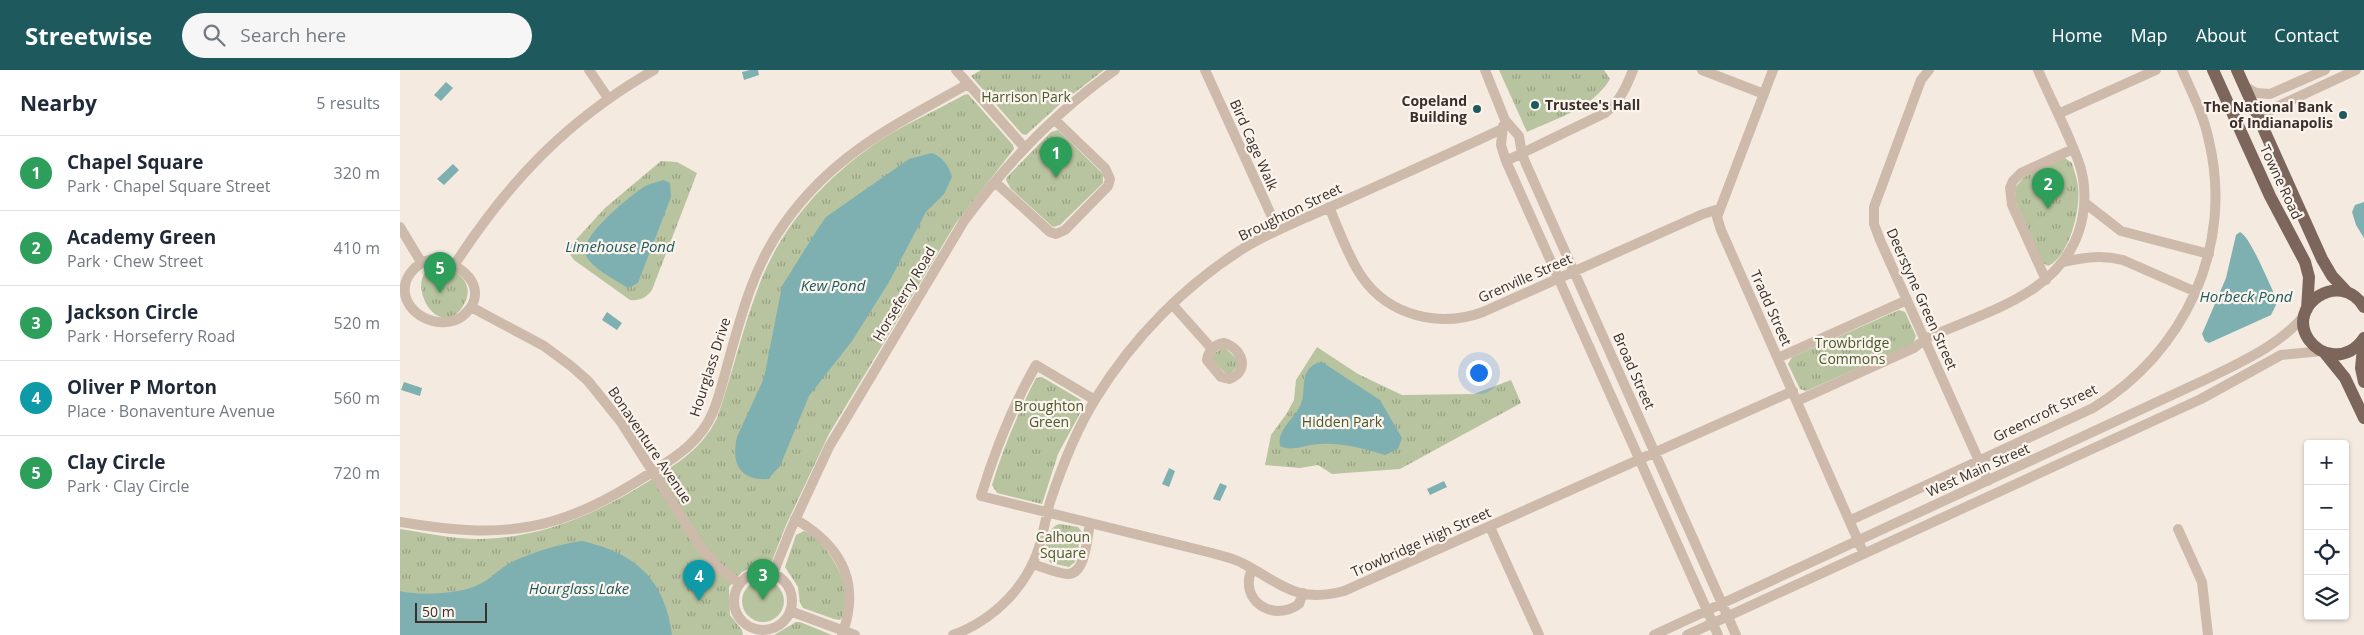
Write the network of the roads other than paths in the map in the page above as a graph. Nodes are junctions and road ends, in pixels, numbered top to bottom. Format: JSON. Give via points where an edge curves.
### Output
{"nodes":[{"id":1,"x":589,"y":70,"type":"edge"},
{"id":2,"x":654,"y":70,"type":"edge"},
{"id":3,"x":956,"y":70,"type":"edge"},
{"id":4,"x":1116,"y":70,"type":"edge"},
{"id":5,"x":1205,"y":70,"type":"edge"},
{"id":6,"x":1485,"y":70,"type":"edge"},
{"id":7,"x":1633,"y":70,"type":"edge"},
{"id":8,"x":1702,"y":70,"type":"edge"},
{"id":9,"x":1773,"y":70,"type":"edge"},
{"id":10,"x":1929,"y":70,"type":"edge"},
{"id":11,"x":2038,"y":70,"type":"edge"},
{"id":12,"x":2156,"y":70,"type":"edge"},
{"id":13,"x":2182,"y":70,"type":"edge"},
{"id":14,"x":2213,"y":70,"type":"edge"},
{"id":15,"x":2237,"y":70,"type":"edge"},
{"id":16,"x":2326,"y":70,"type":"edge"},
{"id":17,"x":2356,"y":70,"type":"edge"},
{"id":18,"x":1919,"y":75,"type":"edge"},
{"id":19,"x":968,"y":84,"type":"junction"},
{"id":20,"x":2244,"y":86,"type":"junction"},
{"id":21,"x":1764,"y":94,"type":"junction"},
{"id":22,"x":608,"y":98,"type":"junction"},
{"id":23,"x":2058,"y":114,"type":"junction"},
{"id":24,"x":1055,"y":120,"type":"junction"},
{"id":25,"x":1504,"y":125,"type":"junction"},
{"id":26,"x":2263,"y":128,"type":"junction"},
{"id":27,"x":1025,"y":148,"type":"junction"},
{"id":28,"x":2073,"y":149,"type":"junction"},
{"id":29,"x":1522,"y":154,"type":"junction"},
{"id":30,"x":1506,"y":161,"type":"junction"},
{"id":31,"x":995,"y":182,"type":"junction"},
{"id":32,"x":2085,"y":203,"type":"junction"},
{"id":33,"x":1329,"y":207,"type":"junction"},
{"id":34,"x":1719,"y":210,"type":"junction"},
{"id":35,"x":400,"y":227,"type":"edge"},
{"id":36,"x":1278,"y":230,"type":"junction"},
{"id":37,"x":2209,"y":254,"type":"junction"},
{"id":38,"x":421,"y":262,"type":"junction"},
{"id":39,"x":2064,"y":262,"type":"junction"},
{"id":40,"x":455,"y":264,"type":"junction"},
{"id":41,"x":1575,"y":272,"type":"junction"},
{"id":42,"x":1559,"y":279,"type":"junction"},
{"id":43,"x":2046,"y":280,"type":"junction"},
{"id":44,"x":2196,"y":292,"type":"junction"},
{"id":45,"x":2348,"y":292,"type":"junction"},
{"id":46,"x":2364,"y":296,"type":"edge"},
{"id":47,"x":403,"y":298,"type":"edge"},
{"id":48,"x":1907,"y":300,"type":"junction"},
{"id":49,"x":1172,"y":304,"type":"junction"},
{"id":50,"x":471,"y":307,"type":"junction"},
{"id":51,"x":2364,"y":307,"type":"edge"},
{"id":52,"x":2305,"y":312,"type":"junction"},
{"id":53,"x":2364,"y":338,"type":"edge"},
{"id":54,"x":1925,"y":339,"type":"junction"},
{"id":55,"x":1212,"y":349,"type":"dead end"},
{"id":56,"x":2323,"y":352,"type":"junction"},
{"id":57,"x":1778,"y":358,"type":"junction"},
{"id":58,"x":2364,"y":382,"type":"edge"},
{"id":59,"x":1795,"y":396,"type":"junction"},
{"id":60,"x":1095,"y":400,"type":"junction"},
{"id":61,"x":2364,"y":418,"type":"edge"},
{"id":62,"x":1655,"y":453,"type":"junction"},
{"id":63,"x":1640,"y":459,"type":"junction"},
{"id":64,"x":1979,"y":461,"type":"junction"},
{"id":65,"x":653,"y":471,"type":"junction"},
{"id":66,"x":1988,"y":481,"type":"junction"},
{"id":67,"x":1047,"y":514,"type":"junction"},
{"id":68,"x":795,"y":519,"type":"junction"},
{"id":69,"x":1851,"y":520,"type":"junction"},
{"id":70,"x":400,"y":522,"type":"edge"},
{"id":71,"x":1090,"y":523,"type":"junction"},
{"id":72,"x":1490,"y":527,"type":"junction"},
{"id":73,"x":2178,"y":528,"type":"dead end"},
{"id":74,"x":1858,"y":540,"type":"junction"},
{"id":75,"x":1864,"y":554,"type":"junction"},
{"id":76,"x":1032,"y":564,"type":"junction"},
{"id":77,"x":1252,"y":569,"type":"junction"},
{"id":78,"x":773,"y":574,"type":"junction"},
{"id":79,"x":740,"y":584,"type":"junction"},
{"id":80,"x":1303,"y":594,"type":"junction"},
{"id":81,"x":1723,"y":603,"type":"junction"},
{"id":82,"x":1708,"y":610,"type":"junction"},
{"id":83,"x":790,"y":611,"type":"junction"},
{"id":84,"x":1728,"y":616,"type":"junction"},
{"id":85,"x":1713,"y":623,"type":"junction"},
{"id":86,"x":752,"y":631,"type":"edge"},
{"id":87,"x":842,"y":633,"type":"edge"},
{"id":88,"x":855,"y":635,"type":"edge"},
{"id":89,"x":953,"y":635,"type":"edge"},
{"id":90,"x":1539,"y":635,"type":"edge"},
{"id":91,"x":1654,"y":635,"type":"edge"},
{"id":92,"x":1687,"y":635,"type":"edge"},
{"id":93,"x":1718,"y":635,"type":"edge"},
{"id":94,"x":1736,"y":635,"type":"edge"},
{"id":95,"x":2208,"y":635,"type":"edge"}],
"edges":[{"from":1,"to":22,"type":"street"},
{"from":2,"to":22,"type":"street"},
{"from":3,"to":19,"type":"street"},
{"from":4,"to":24,"type":"street","name":"Horseferry Road"},
{"from":5,"to":36,"type":"street","name":"Bird Cage Walk"},
{"from":6,"to":25,"type":"street","name":"Broad Street"},
{"from":7,"to":29,"type":"street","via":[[1623,94],[1606,113]]},
{"from":8,"to":21,"type":"street"},
{"from":9,"to":21,"type":"street"},
{"from":10,"to":18,"type":"street","name":"Deerstyne Green Street"},
{"from":11,"to":23,"type":"street","name":"Trowbridge High Street"},
{"from":12,"to":23,"type":"street"},
{"from":13,"to":37,"type":"street","name":"Greencroft Street","via":[[2202,116],[2215,173],[2215,220]]},
{"from":14,"to":52,"type":"main road","name":"Towne Road","via":[[2270,196],[2307,266]]},
{"from":15,"to":20,"type":"main road","name":"Towne Road"},
{"from":16,"to":20,"type":"street","via":[[2270,94]]},
{"from":17,"to":26,"type":"street","via":[[2272,109]]},
{"from":18,"to":48,"type":"street","name":"Deerstyne Green Street","via":[[1873,212],[1876,229]]},
{"from":19,"to":27,"type":"street"},
{"from":19,"to":65,"type":"street","name":"Hourglass Drive","via":[[866,141],[838,163],[800,202],[773,241],[755,278],[708,424],[691,445]]},
{"from":20,"to":26,"type":"main road","name":"Towne Road"},
{"from":21,"to":34,"type":"street"},
{"from":22,"to":40,"type":"street","via":[[566,130],[522,173],[492,208]]},
{"from":23,"to":28,"type":"street","name":"Trowbridge High Street"},
{"from":24,"to":27,"type":"street","name":"Horseferry Road"},
{"from":24,"to":31,"type":"street","via":[[1105,168],[1110,179],[1108,186],[1065,230],[1056,234]]},
{"from":25,"to":29,"type":"street","name":"Broad Street","via":[[1520,136]]},
{"from":25,"to":30,"type":"street","name":"Broad Street","via":[[1501,145]]},
{"from":25,"to":33,"type":"street","name":"Broughton Street"},
{"from":26,"to":45,"type":"main road","name":"Towne Road","via":[[2324,264]]},
{"from":27,"to":31,"type":"street","name":"Horseferry Road"},
{"from":28,"to":32,"type":"street","name":"Trowbridge High Street","via":[[2081,170]]},
{"from":28,"to":43,"type":"street","via":[[2021,173],[2010,188],[2012,205]]},
{"from":29,"to":30,"type":"street"},
{"from":29,"to":41,"type":"street","name":"Broad Street"},
{"from":30,"to":42,"type":"street","name":"Broad Street"},
{"from":31,"to":68,"type":"street","name":"Horseferry Road","via":[[957,234],[829,447]]},
{"from":32,"to":37,"type":"street","via":[[2121,231]]},
{"from":32,"to":39,"type":"street","name":"Trowbridge High Street","via":[[2080,230]]},
{"from":33,"to":36,"type":"street","name":"Broughton Street"},
{"from":33,"to":42,"type":"street","name":"Grenville Street","via":[[1363,279],[1383,299],[1410,314],[1444,318],[1477,314]]},
{"from":34,"to":41,"type":"street","name":"Grenville Street","via":[[1703,214]]},
{"from":34,"to":57,"type":"street","name":"Tradd Street","via":[[1721,230]]},
{"from":35,"to":38,"type":"street"},
{"from":36,"to":49,"type":"street","name":"Broughton Street","via":[[1221,264]]},
{"from":37,"to":44,"type":"street","name":"Greencroft Street"},
{"from":38,"to":40,"type":"street","via":[[433,259]]},
{"from":38,"to":47,"type":"street","via":[[408,276]]},
{"from":39,"to":43,"type":"street","name":"Trowbridge High Street"},
{"from":39,"to":44,"type":"street","via":[[2091,256],[2123,260]]},
{"from":40,"to":50,"type":"street","via":[[472,282]]},
{"from":41,"to":42,"type":"street","name":"Grenville Street"},
{"from":41,"to":62,"type":"street","name":"Broad Street"},
{"from":42,"to":63,"type":"street","name":"Broad Street"},
{"from":43,"to":54,"type":"street","name":"Trowbridge High Street","via":[[2016,299]]},
{"from":44,"to":64,"type":"street","name":"Greencroft Street","via":[[2164,346],[2115,394]]},
{"from":45,"to":46,"type":"street"},
{"from":45,"to":51,"type":"main road","name":"Towne Road"},
{"from":45,"to":52,"type":"main road","via":[[2324,292]]},
{"from":47,"to":50,"type":"street","via":[[418,313],[436,322],[455,320]]},
{"from":48,"to":54,"type":"street","name":"Deerstyne Green Street"},
{"from":48,"to":57,"type":"street"},
{"from":49,"to":55,"type":"street"},
{"from":49,"to":60,"type":"street","name":"Broughton Street","via":[[1131,350]]},
{"from":50,"to":65,"type":"street","name":"Bonaventure Avenue","via":[[544,346],[572,366],[601,395]]},
{"from":52,"to":56,"type":"main road","name":"Towne Road","via":[[2307,337]]},
{"from":52,"to":66,"type":"street","name":"West Main Street","via":[[2282,338],[2231,367]]},
{"from":53,"to":56,"type":"main road","via":[[2355,348],[2344,353]]},
{"from":53,"to":58,"type":"main road","via":[[2361,368]]},
{"from":54,"to":59,"type":"street","name":"Trowbridge High Street","via":[[1914,348]]},
{"from":54,"to":64,"type":"street","name":"Deerstyne Green Street"},
{"from":56,"to":61,"type":"main road","via":[[2345,378]]},
{"from":56,"to":75,"type":"street","name":"West Main Street","via":[[2281,355],[2192,403]]},
{"from":57,"to":59,"type":"street","name":"Tradd Street"},
{"from":59,"to":62,"type":"street","name":"Trowbridge High Street"},
{"from":59,"to":69,"type":"street","name":"Tradd Street"},
{"from":60,"to":67,"type":"street","name":"Broughton Street","via":[[1067,455]]},
{"from":60,"to":67,"type":"street","name":"Trowbridge High Street","via":[[1036,365],[997,443],[981,496]]},
{"from":62,"to":63,"type":"street","name":"Trowbridge High Street"},
{"from":62,"to":81,"type":"street","name":"Broad Street"},
{"from":63,"to":72,"type":"street","name":"Trowbridge High Street"},
{"from":63,"to":82,"type":"street","name":"Broad Street"},
{"from":64,"to":66,"type":"street","name":"Deerstyne Green Street"},
{"from":64,"to":69,"type":"street","name":"Greencroft Street"},
{"from":65,"to":70,"type":"street","name":"Hourglass Drive","via":[[596,506],[535,526],[469,531]]},
{"from":65,"to":79,"type":"street","name":"Bonaventure Avenue","via":[[702,549],[720,569]]},
{"from":66,"to":74,"type":"street","name":"West Main Street"},
{"from":67,"to":71,"type":"street","name":"Trowbridge High Street"},
{"from":67,"to":76,"type":"street","name":"Broughton Street"},
{"from":68,"to":78,"type":"street","name":"Horseferry Road"},
{"from":68,"to":87,"type":"street","via":[[826,540],[843,566],[850,599],[848,620]]},
{"from":69,"to":74,"type":"street","name":"Tradd Street"},
{"from":71,"to":76,"type":"street","via":[[1081,565],[1075,572],[1068,574]]},
{"from":71,"to":77,"type":"street","name":"Trowbridge High Street","via":[[1212,553]]},
{"from":72,"to":80,"type":"street","name":"Trowbridge High Street","via":[[1344,591]]},
{"from":72,"to":90,"type":"street"},
{"from":73,"to":95,"type":"street","via":[[2202,582]]},
{"from":74,"to":75,"type":"street","name":"Tradd Street"},
{"from":74,"to":81,"type":"street","name":"West Main Street"},
{"from":75,"to":84,"type":"street","name":"West Main Street"},
{"from":76,"to":89,"type":"street","name":"Broughton Street","via":[[998,608],[980,622]]},
{"from":77,"to":80,"type":"street","name":"Trowbridge High Street","via":[[1283,588]]},
{"from":77,"to":80,"type":"street","via":[[1248,580],[1250,589],[1256,601],[1267,609],[1286,611],[1300,604]]},
{"from":78,"to":79,"type":"street","via":[[755,574]]},
{"from":78,"to":83,"type":"street","via":[[786,582],[791,591]]},
{"from":79,"to":86,"type":"street","via":[[735,595],[735,607]]},
{"from":81,"to":82,"type":"street","name":"West Main Street"},
{"from":81,"to":84,"type":"street","name":"Broad Street"},
{"from":82,"to":85,"type":"street","name":"Broad Street"},
{"from":82,"to":91,"type":"street","name":"West Main Street"},
{"from":83,"to":86,"type":"street","via":[[786,619],[775,627]]},
{"from":83,"to":87,"type":"street"},
{"from":84,"to":85,"type":"street","name":"West Main Street"},
{"from":84,"to":94,"type":"street","name":"Broad Street"},
{"from":85,"to":92,"type":"street","name":"West Main Street"},
{"from":85,"to":93,"type":"street","name":"Broad Street"},
{"from":87,"to":88,"type":"street"}]}
